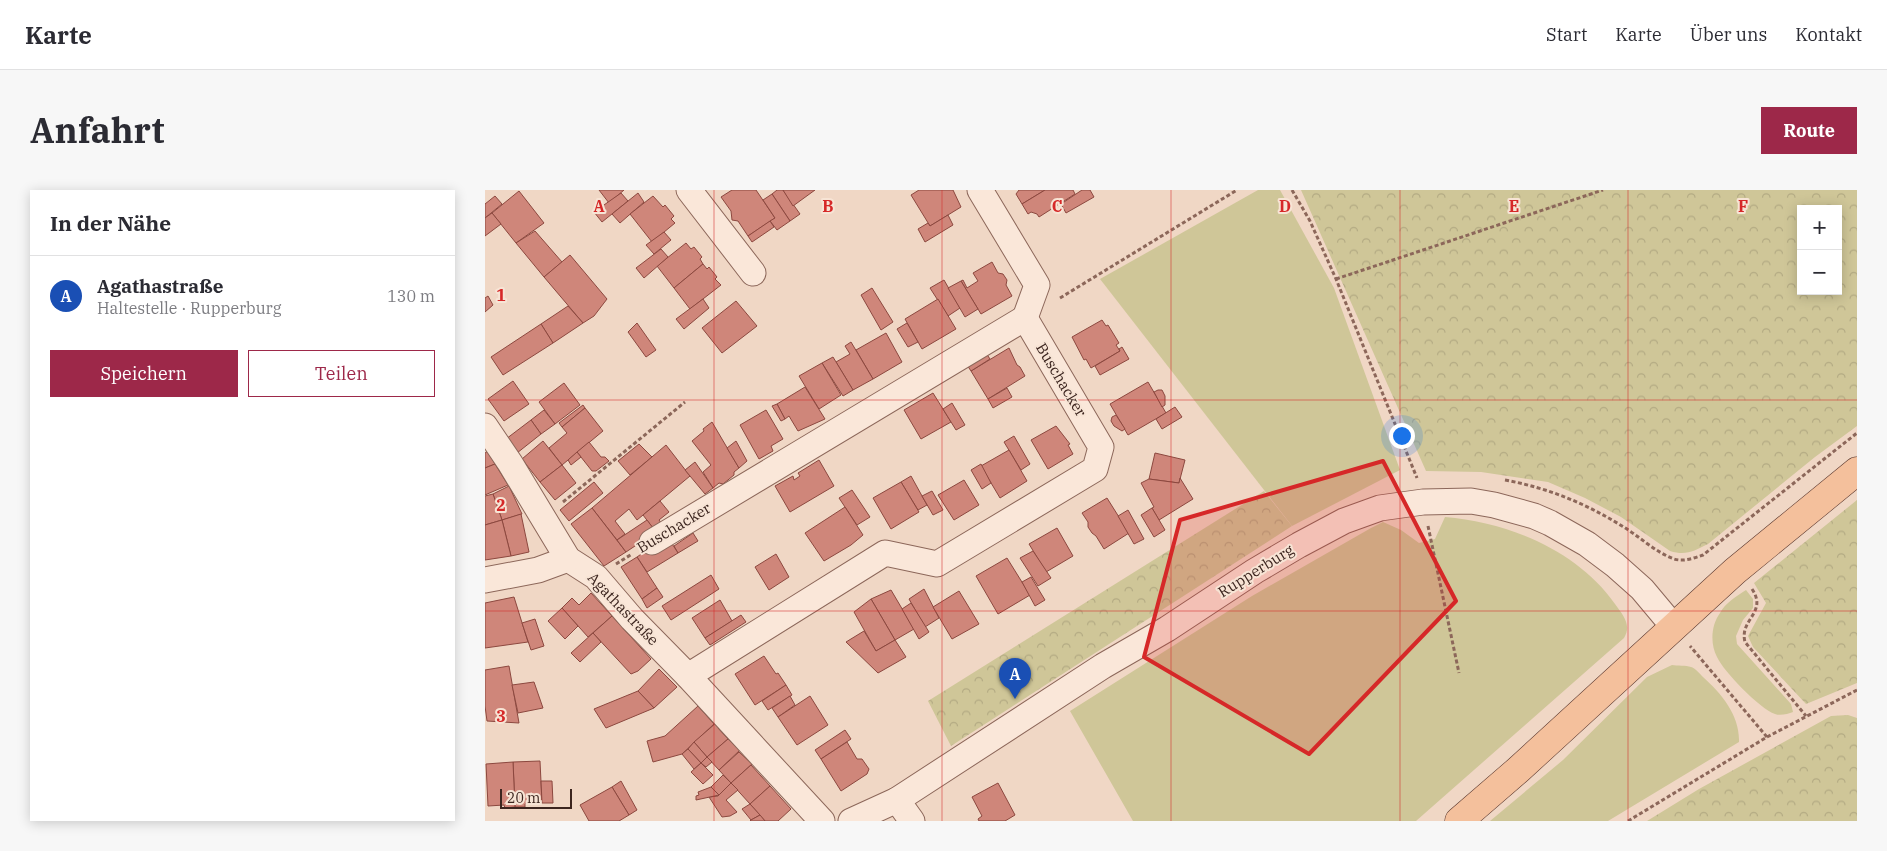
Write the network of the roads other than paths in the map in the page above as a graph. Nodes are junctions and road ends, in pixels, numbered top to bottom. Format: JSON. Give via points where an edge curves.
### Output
{"nodes":[{"id":1,"x":689,"y":190,"type":"edge"},
{"id":2,"x":981,"y":190,"type":"edge"},
{"id":3,"x":753,"y":273,"type":"dead end"},
{"id":4,"x":1025,"y":318,"type":"junction"},
{"id":5,"x":485,"y":426,"type":"edge"},
{"id":6,"x":1857,"y":471,"type":"edge"},
{"id":7,"x":651,"y":542,"type":"road end"},
{"id":8,"x":568,"y":559,"type":"junction"},
{"id":9,"x":485,"y":580,"type":"edge"},
{"id":10,"x":1673,"y":626,"type":"junction"},
{"id":11,"x":688,"y":676,"type":"junction"},
{"id":12,"x":897,"y":800,"type":"junction"},
{"id":13,"x":822,"y":821,"type":"edge"},
{"id":14,"x":851,"y":821,"type":"edge"},
{"id":15,"x":912,"y":821,"type":"edge"},
{"id":16,"x":1459,"y":821,"type":"edge"}],
"edges":[{"from":1,"to":3,"type":"street"},
{"from":2,"to":4,"type":"street","via":[[1037,284]]},
{"from":4,"to":7,"type":"street","name":"Buschacker"},
{"from":4,"to":11,"type":"street","name":"Buschacker","via":[[1101,447],[1095,469],[937,564],[885,553]]},
{"from":5,"to":8,"type":"street","name":"Agathastraße"},
{"from":6,"to":10,"type":"main road"},
{"from":8,"to":9,"type":"street","via":[[538,570]]},
{"from":8,"to":11,"type":"street","name":"Agathastraße","via":[[596,577]]},
{"from":10,"to":12,"type":"street","name":"Rupperburg","via":[[1642,589],[1615,565],[1550,523],[1518,510],[1420,491],[1321,532],[1103,666]]},
{"from":10,"to":16,"type":"main road"},
{"from":11,"to":13,"type":"street","name":"Agathastraße"},
{"from":12,"to":14,"type":"street","name":"Rupperburg"},
{"from":12,"to":15,"type":"street"}]}
